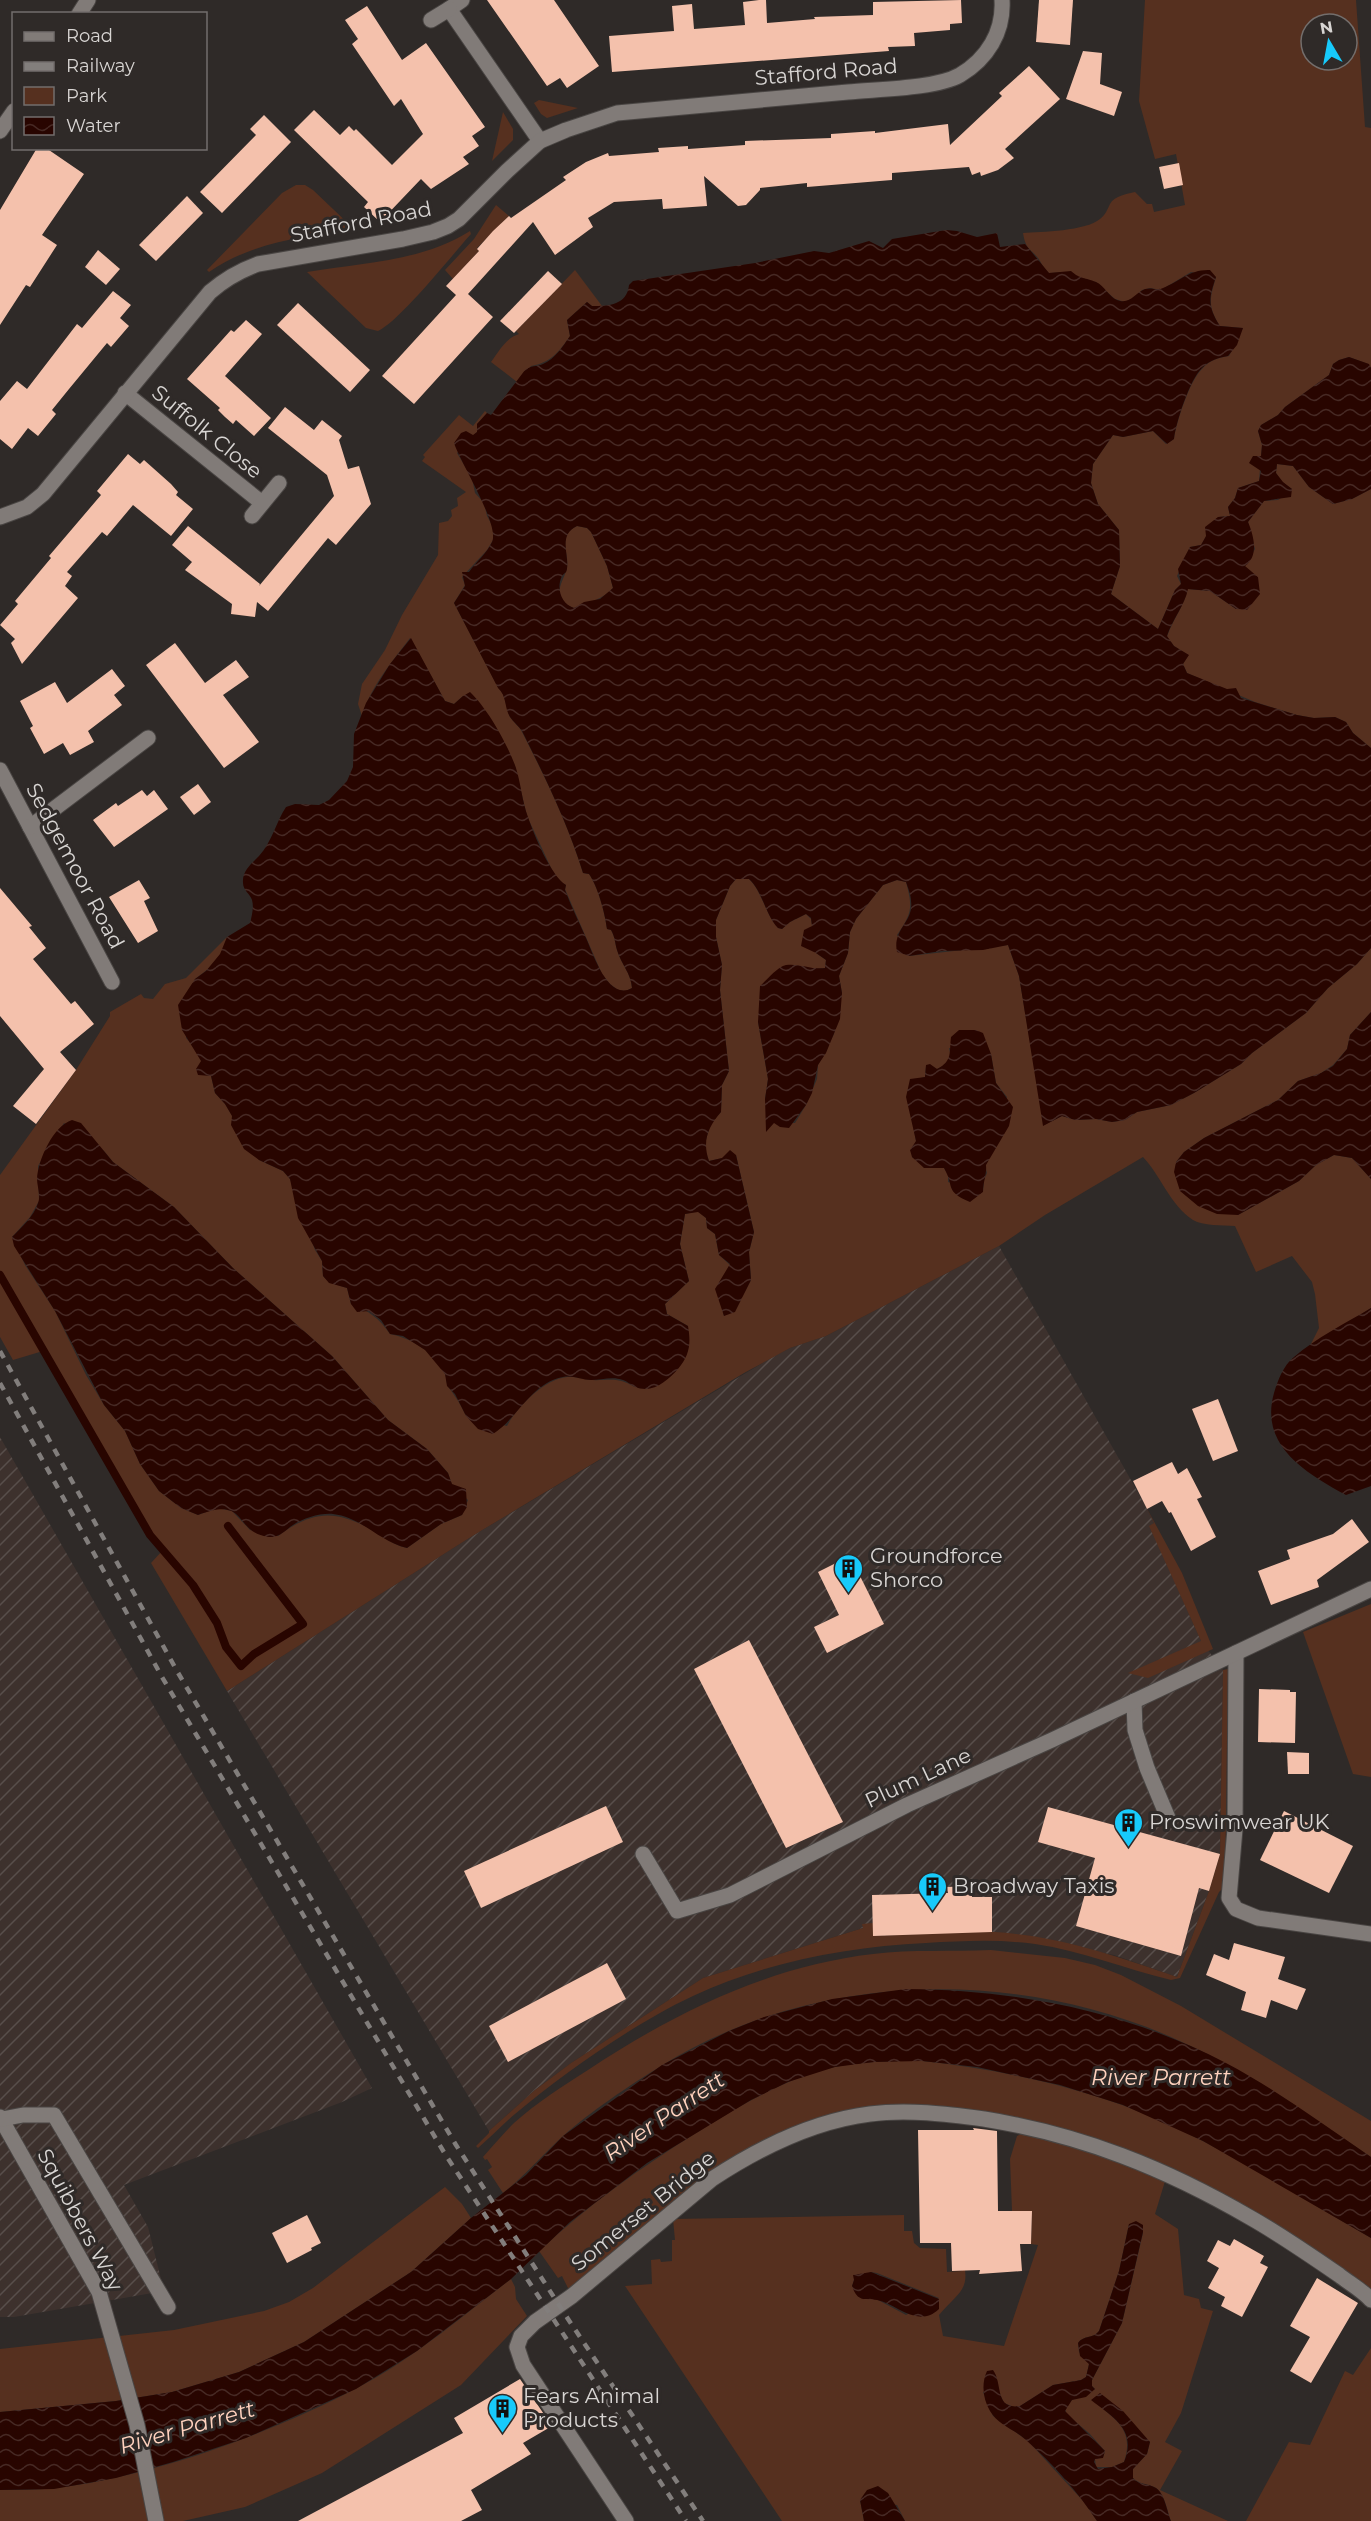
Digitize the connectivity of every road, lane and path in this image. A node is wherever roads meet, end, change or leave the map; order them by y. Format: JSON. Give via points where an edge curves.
{"nodes":[{"id":1,"x":462,"y":0,"type":"edge"},
{"id":2,"x":1002,"y":0,"type":"edge"},
{"id":3,"x":449,"y":9,"type":"junction"},
{"id":4,"x":431,"y":20,"type":"dead end"},
{"id":5,"x":12,"y":114,"type":"edge"},
{"id":6,"x":0,"y":131,"type":"edge"},
{"id":7,"x":540,"y":141,"type":"junction"},
{"id":8,"x":125,"y":393,"type":"junction"},
{"id":9,"x":279,"y":483,"type":"dead end"},
{"id":10,"x":0,"y":517,"type":"edge"},
{"id":11,"x":148,"y":738,"type":"dead end"},
{"id":12,"x":0,"y":770,"type":"edge"},
{"id":13,"x":30,"y":827,"type":"junction"},
{"id":14,"x":112,"y":982,"type":"dead end"},
{"id":15,"x":1371,"y":1589,"type":"edge"},
{"id":16,"x":1236,"y":1653,"type":"junction"},
{"id":17,"x":1134,"y":1701,"type":"junction"},
{"id":18,"x":1168,"y":1818,"type":"dead end"},
{"id":19,"x":643,"y":1854,"type":"dead end"},
{"id":20,"x":1371,"y":1934,"type":"edge"},
{"id":21,"x":1,"y":2118,"type":"edge"},
{"id":22,"x":1371,"y":2300,"type":"edge"},
{"id":23,"x":168,"y":2307,"type":"dead end"},
{"id":24,"x":156,"y":2521,"type":"edge"},
{"id":25,"x":626,"y":2521,"type":"edge"}],
"edges":[{"from":1,"to":3,"type":"street"},
{"from":2,"to":7,"type":"street","name":"Stafford Road","via":[[995,39],[981,58],[950,79],[897,88],[617,113]]},
{"from":3,"to":4,"type":"street"},
{"from":3,"to":7,"type":"street"},
{"from":5,"to":6,"type":"street"},
{"from":7,"to":8,"type":"street","name":"Stafford Road","via":[[448,226],[403,239],[258,264],[224,279]]},
{"from":8,"to":9,"type":"street","name":"Suffolk Close","via":[[257,510]]},
{"from":8,"to":10,"type":"street","name":"Stafford Road","via":[[43,494],[27,507]]},
{"from":11,"to":13,"type":"street"},
{"from":12,"to":13,"type":"street","name":"Sedgemoor Road"},
{"from":13,"to":14,"type":"street","name":"Sedgemoor Road"},
{"from":15,"to":16,"type":"street","name":"Plum Lane"},
{"from":16,"to":17,"type":"street","name":"Plum Lane"},
{"from":16,"to":20,"type":"street","via":[[1235,1829],[1229,1898],[1236,1909],[1258,1918]]},
{"from":17,"to":18,"type":"street","via":[[1135,1730]]},
{"from":17,"to":19,"type":"street","name":"Plum Lane","via":[[907,1804],[730,1894],[677,1911]]},
{"from":21,"to":23,"type":"street","via":[[54,2115]]},
{"from":21,"to":24,"type":"street","name":"Squibbers Way","via":[[99,2292],[137,2425]]},
{"from":22,"to":25,"type":"street","name":"Somerset Bridge","via":[[1321,2262],[1234,2208],[1174,2175],[1113,2150],[1063,2135],[961,2116],[892,2113],[813,2128],[736,2163],[682,2202],[521,2336],[518,2356]]}]}
